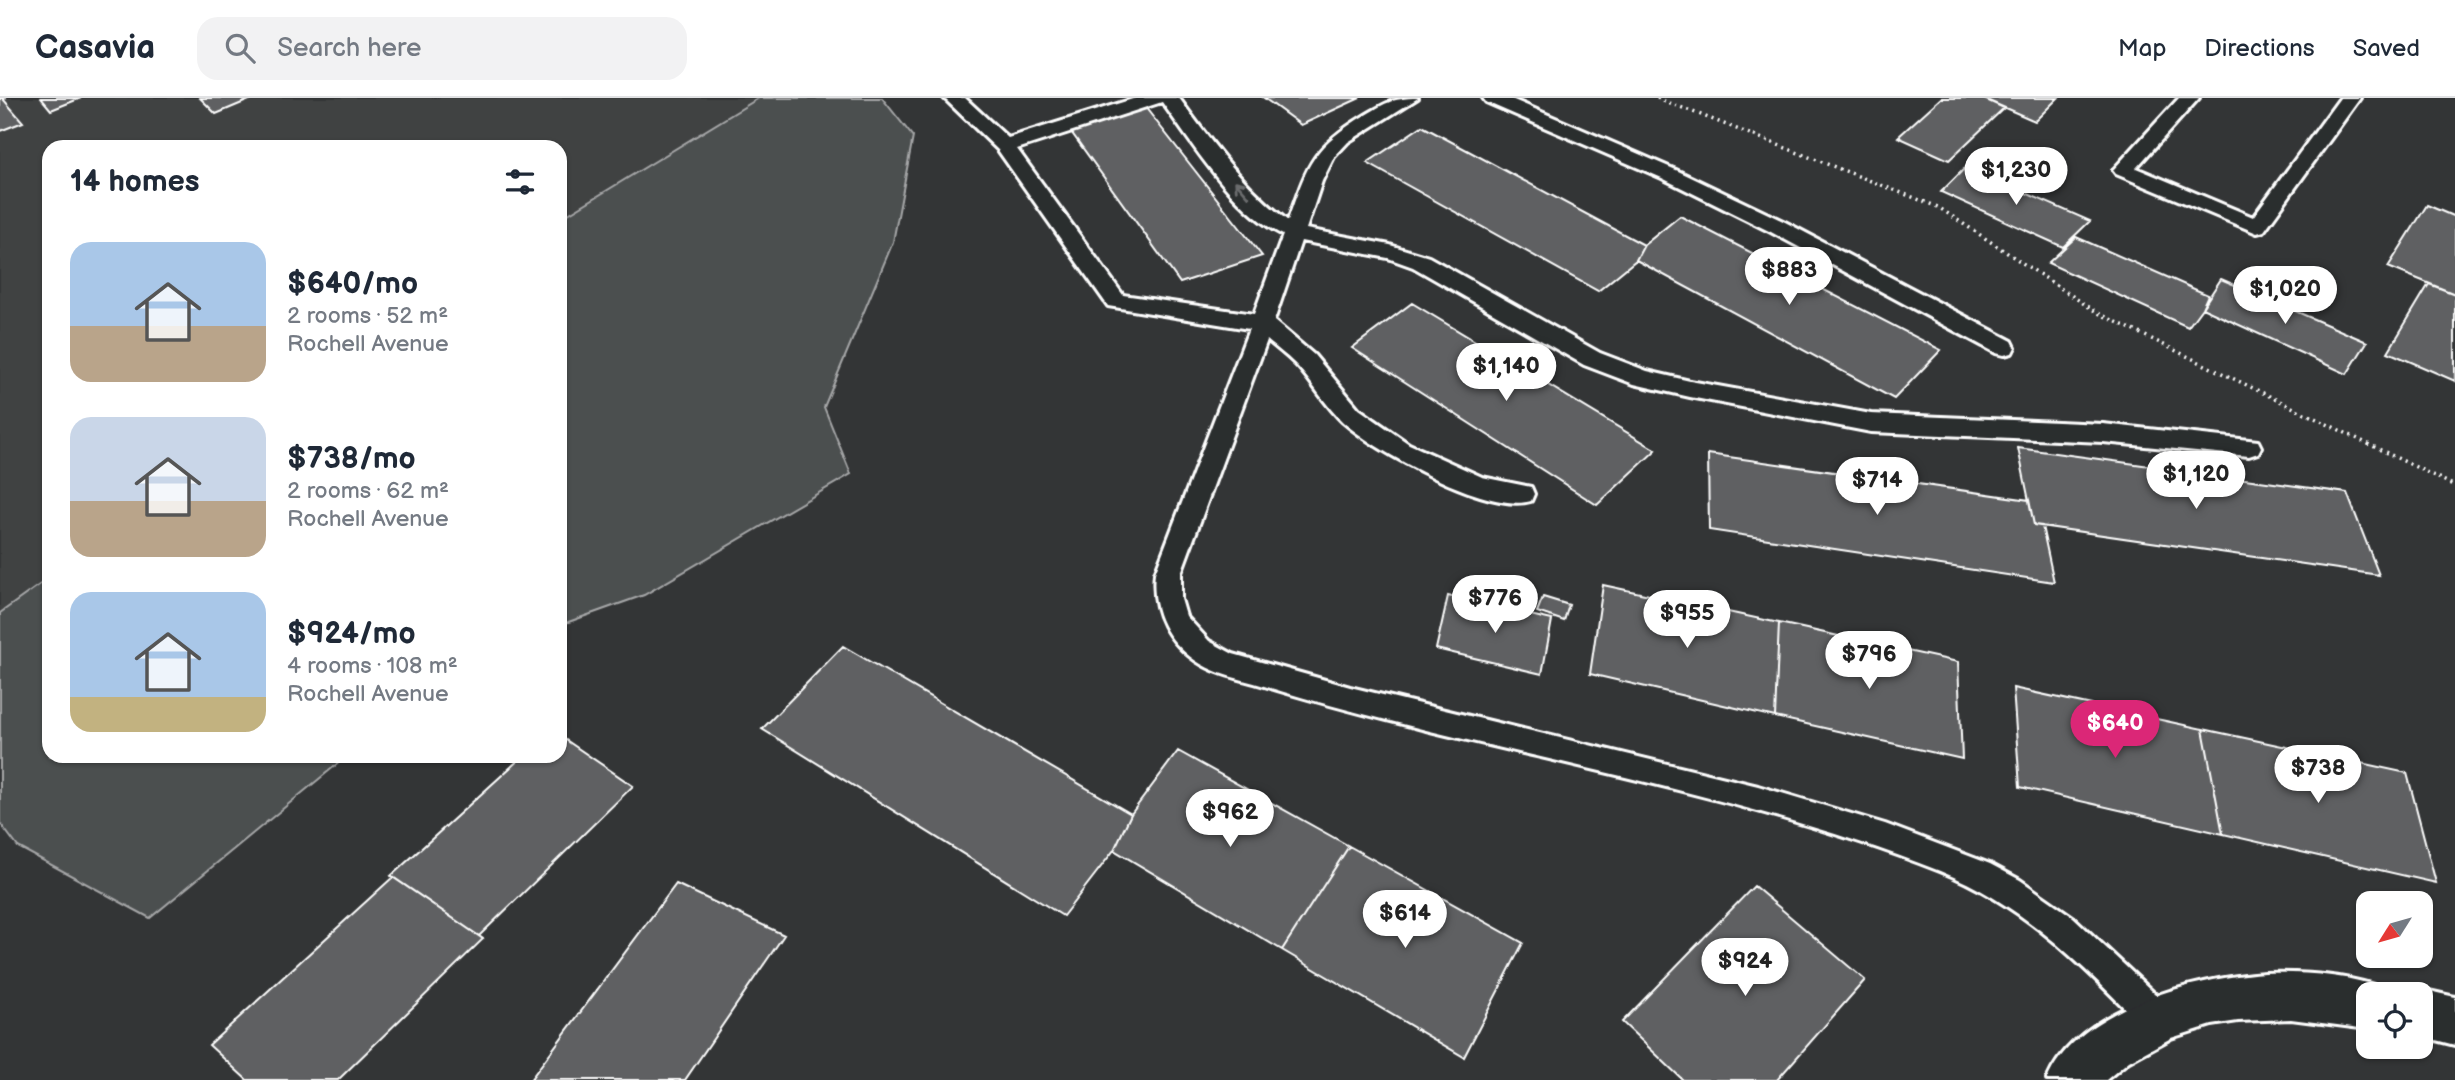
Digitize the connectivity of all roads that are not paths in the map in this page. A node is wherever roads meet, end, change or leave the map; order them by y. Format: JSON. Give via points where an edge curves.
{"nodes":[{"id":1,"x":954,"y":98,"type":"edge"},
{"id":2,"x":1156,"y":98,"type":"edge"},
{"id":3,"x":1168,"y":98,"type":"edge"},
{"id":4,"x":1408,"y":98,"type":"edge"},
{"id":5,"x":1493,"y":98,"type":"edge"},
{"id":6,"x":2189,"y":98,"type":"edge"},
{"id":7,"x":2350,"y":98,"type":"edge"},
{"id":8,"x":1004,"y":146,"type":"junction"},
{"id":9,"x":1293,"y":233,"type":"junction"},
{"id":10,"x":1262,"y":323,"type":"junction"},
{"id":11,"x":2004,"y":347,"type":"dead end"},
{"id":12,"x":2249,"y":447,"type":"dead end"},
{"id":13,"x":1522,"y":494,"type":"dead end"},
{"id":14,"x":2356,"y":1005,"type":"edge"},
{"id":15,"x":2433,"y":1015,"type":"edge"},
{"id":16,"x":2158,"y":1019,"type":"junction"},
{"id":17,"x":2455,"y":1021,"type":"edge"},
{"id":18,"x":2072,"y":1080,"type":"edge"}],
"edges":[{"from":1,"to":8,"type":"lane"},
{"from":2,"to":8,"type":"lane"},
{"from":9,"to":3,"type":"lane","one_way":true,"via":[[1264,214]]},
{"from":4,"to":9,"type":"lane","via":[[1353,130],[1325,155]]},
{"from":5,"to":11,"type":"lane","via":[[1766,221]]},
{"from":6,"to":7,"type":"lane","via":[[2123,170],[2257,226]]},
{"from":8,"to":10,"type":"lane","via":[[1116,301]]},
{"from":9,"to":10,"type":"lane"},
{"from":9,"to":12,"type":"lane","via":[[1398,252],[1592,359],[1642,378],[1690,389],[1871,423],[2103,433]]},
{"from":10,"to":13,"type":"lane","via":[[1306,360],[1351,415],[1400,450],[1477,486]]},
{"from":10,"to":16,"type":"lane","via":[[1168,573],[1165,592],[1175,625],[1188,640],[1214,658],[1318,692],[1708,787],[1949,861],[2032,902],[2082,942]]},
{"from":14,"to":16,"type":"street","via":[[2266,996],[2186,1007]]},
{"from":15,"to":17,"type":"street"},
{"from":16,"to":18,"type":"street","via":[[2133,1030]]}]}
